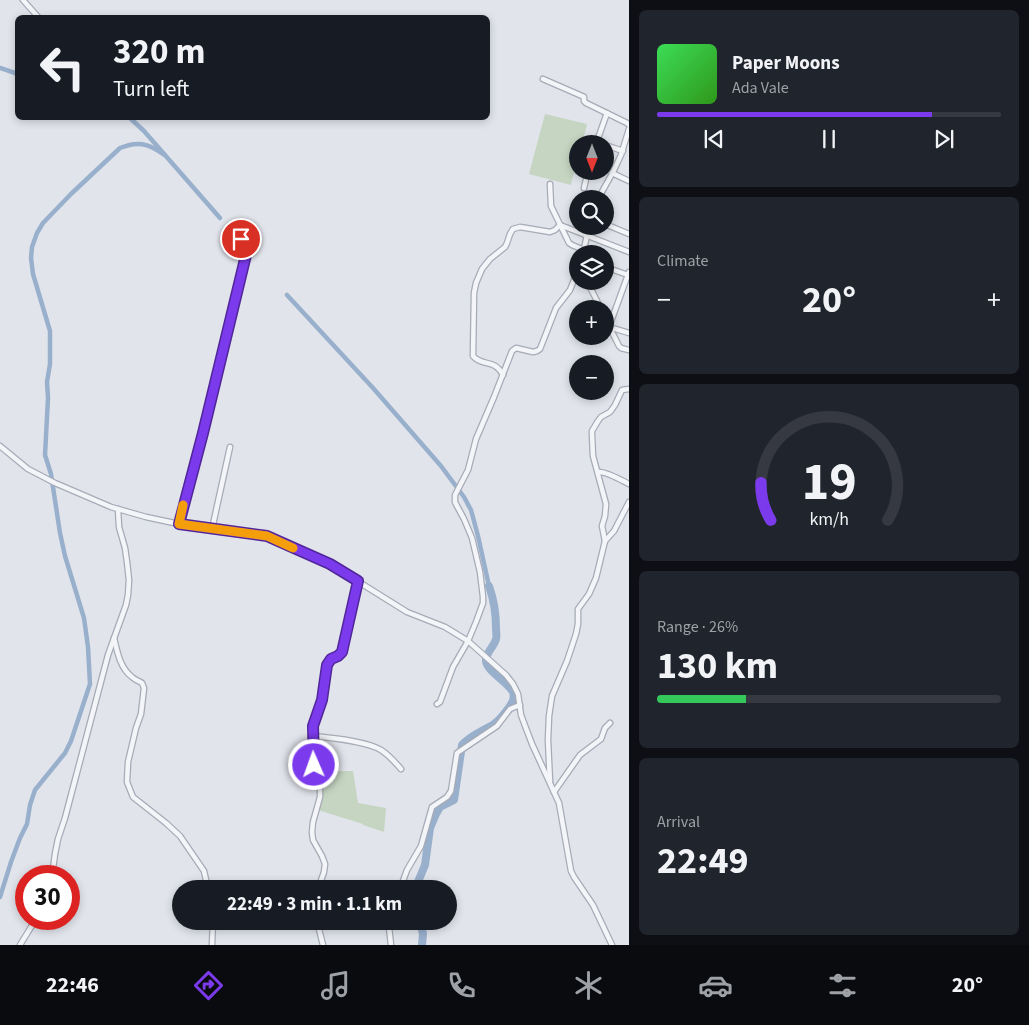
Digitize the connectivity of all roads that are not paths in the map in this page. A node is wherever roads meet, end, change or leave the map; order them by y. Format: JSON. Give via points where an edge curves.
{"nodes":[{"id":1,"x":23,"y":0,"type":"edge"},
{"id":2,"x":37,"y":15,"type":"edge"},
{"id":3,"x":543,"y":79,"type":"dead end"},
{"id":4,"x":607,"y":113,"type":"junction"},
{"id":5,"x":629,"y":125,"type":"edge"},
{"id":6,"x":629,"y":129,"type":"edge"},
{"id":7,"x":599,"y":135,"type":"edge"},
{"id":8,"x":614,"y":148,"type":"edge"},
{"id":9,"x":622,"y":152,"type":"junction"},
{"id":10,"x":629,"y":155,"type":"edge"},
{"id":11,"x":614,"y":169,"type":"edge"},
{"id":12,"x":614,"y":174,"type":"edge"},
{"id":13,"x":586,"y":180,"type":"edge"},
{"id":14,"x":629,"y":181,"type":"edge"},
{"id":15,"x":550,"y":184,"type":"dead end"},
{"id":16,"x":584,"y":188,"type":"dead end"},
{"id":17,"x":560,"y":225,"type":"junction"},
{"id":18,"x":569,"y":228,"type":"edge"},
{"id":19,"x":614,"y":228,"type":"edge"},
{"id":20,"x":629,"y":234,"type":"edge"},
{"id":21,"x":586,"y":235,"type":"joint"},
{"id":22,"x":241,"y":239,"type":"dead end"},
{"id":23,"x":572,"y":245,"type":"edge"},
{"id":24,"x":584,"y":245,"type":"edge"},
{"id":25,"x":629,"y":252,"type":"edge"},
{"id":26,"x":614,"y":270,"type":"edge"},
{"id":27,"x":628,"y":273,"type":"edge"},
{"id":28,"x":570,"y":290,"type":"edge"},
{"id":29,"x":614,"y":315,"type":"edge"},
{"id":30,"x":614,"y":328,"type":"edge"},
{"id":31,"x":629,"y":333,"type":"edge"},
{"id":32,"x":614,"y":335,"type":"edge"},
{"id":33,"x":629,"y":350,"type":"edge"},
{"id":34,"x":503,"y":375,"type":"junction"},
{"id":35,"x":629,"y":389,"type":"edge"},
{"id":36,"x":0,"y":446,"type":"edge"},
{"id":37,"x":230,"y":447,"type":"dead end"},
{"id":38,"x":598,"y":472,"type":"junction"},
{"id":39,"x":629,"y":484,"type":"edge"},
{"id":40,"x":629,"y":502,"type":"edge"},
{"id":41,"x":118,"y":509,"type":"junction"},
{"id":42,"x":179,"y":524,"type":"junction"},
{"id":43,"x":212,"y":529,"type":"junction"},
{"id":44,"x":606,"y":541,"type":"junction"},
{"id":45,"x":358,"y":581,"type":"junction"},
{"id":46,"x":114,"y":638,"type":"junction"},
{"id":47,"x":468,"y":641,"type":"junction"},
{"id":48,"x":438,"y":704,"type":"dead end"},
{"id":49,"x":520,"y":705,"type":"junction"},
{"id":50,"x":610,"y":723,"type":"dead end"},
{"id":51,"x":312,"y":736,"type":"junction"},
{"id":52,"x":401,"y":769,"type":"dead end"},
{"id":53,"x":550,"y":784,"type":"junction"},
{"id":54,"x":554,"y":792,"type":"junction"},
{"id":55,"x":54,"y":865,"type":"edge"},
{"id":56,"x":206,"y":880,"type":"edge"},
{"id":57,"x":321,"y":880,"type":"edge"},
{"id":58,"x":403,"y":880,"type":"edge"},
{"id":59,"x":29,"y":930,"type":"edge"},
{"id":60,"x":212,"y":930,"type":"edge"},
{"id":61,"x":319,"y":930,"type":"edge"},
{"id":62,"x":390,"y":930,"type":"edge"},
{"id":63,"x":20,"y":945,"type":"edge"},
{"id":64,"x":212,"y":945,"type":"edge"},
{"id":65,"x":323,"y":945,"type":"edge"},
{"id":66,"x":392,"y":945,"type":"edge"},
{"id":67,"x":612,"y":945,"type":"edge"}],
"edges":[{"from":1,"to":2,"type":"street"},
{"from":3,"to":4,"type":"street","via":[[584,97],[586,103]]},
{"from":4,"to":5,"type":"street"},
{"from":4,"to":7,"type":"street"},
{"from":6,"to":9,"type":"street"},
{"from":8,"to":9,"type":"street"},
{"from":9,"to":10,"type":"street"},
{"from":9,"to":11,"type":"street"},
{"from":12,"to":14,"type":"street"},
{"from":13,"to":16,"type":"street"},
{"from":15,"to":17,"type":"street","via":[[551,206]]},
{"from":17,"to":18,"type":"street"},
{"from":17,"to":23,"type":"street"},
{"from":17,"to":34,"type":"street","via":[[550,232],[514,228],[505,247],[485,265],[476,283],[474,358],[491,363]]},
{"from":19,"to":20,"type":"street"},
{"from":21,"to":24,"type":"street"},
{"from":21,"to":25,"type":"street"},
{"from":22,"to":42,"type":"street","via":[[246,255]]},
{"from":26,"to":27,"type":"street"},
{"from":27,"to":29,"type":"street"},
{"from":28,"to":34,"type":"street","via":[[557,307],[540,349],[534,352],[514,349]]},
{"from":30,"to":31,"type":"street"},
{"from":32,"to":33,"type":"street","via":[[620,347]]},
{"from":34,"to":47,"type":"street","via":[[455,495],[456,506],[472,538],[483,597]]},
{"from":35,"to":38,"type":"street","via":[[622,390],[616,406],[601,417],[592,431],[593,456]]},
{"from":36,"to":41,"type":"street","via":[[28,469],[52,482]]},
{"from":37,"to":43,"type":"street"},
{"from":38,"to":39,"type":"street"},
{"from":38,"to":44,"type":"street","via":[[606,504],[602,526]]},
{"from":40,"to":44,"type":"street"},
{"from":41,"to":42,"type":"street"},
{"from":41,"to":46,"type":"street","via":[[129,587]]},
{"from":42,"to":43,"type":"street"},
{"from":43,"to":45,"type":"street","via":[[274,538]]},
{"from":44,"to":53,"type":"street","via":[[594,583],[578,609],[576,634],[552,696],[548,734]]},
{"from":45,"to":47,"type":"street","via":[[407,612],[445,627]]},
{"from":45,"to":51,"type":"street","via":[[342,652],[327,665]]},
{"from":46,"to":55,"type":"street","via":[[59,834]]},
{"from":46,"to":56,"type":"street","via":[[126,672],[144,688],[141,714],[128,762],[128,782],[133,797],[180,836],[204,871]]},
{"from":47,"to":48,"type":"street"},
{"from":47,"to":49,"type":"street","via":[[506,675],[518,694]]},
{"from":49,"to":53,"type":"street","via":[[526,730]]},
{"from":49,"to":58,"type":"street","via":[[510,709],[497,726],[457,753],[451,791],[432,807],[421,846]]},
{"from":50,"to":54,"type":"street","via":[[601,739],[580,755]]},
{"from":51,"to":52,"type":"street","via":[[339,738],[377,748],[389,755]]},
{"from":51,"to":57,"type":"street","via":[[320,797],[312,832],[325,864]]},
{"from":53,"to":54,"type":"street"},
{"from":54,"to":67,"type":"street","via":[[561,811],[571,871],[593,905]]},
{"from":59,"to":63,"type":"street"},
{"from":60,"to":64,"type":"street"},
{"from":61,"to":65,"type":"street"},
{"from":62,"to":66,"type":"street"}]}
